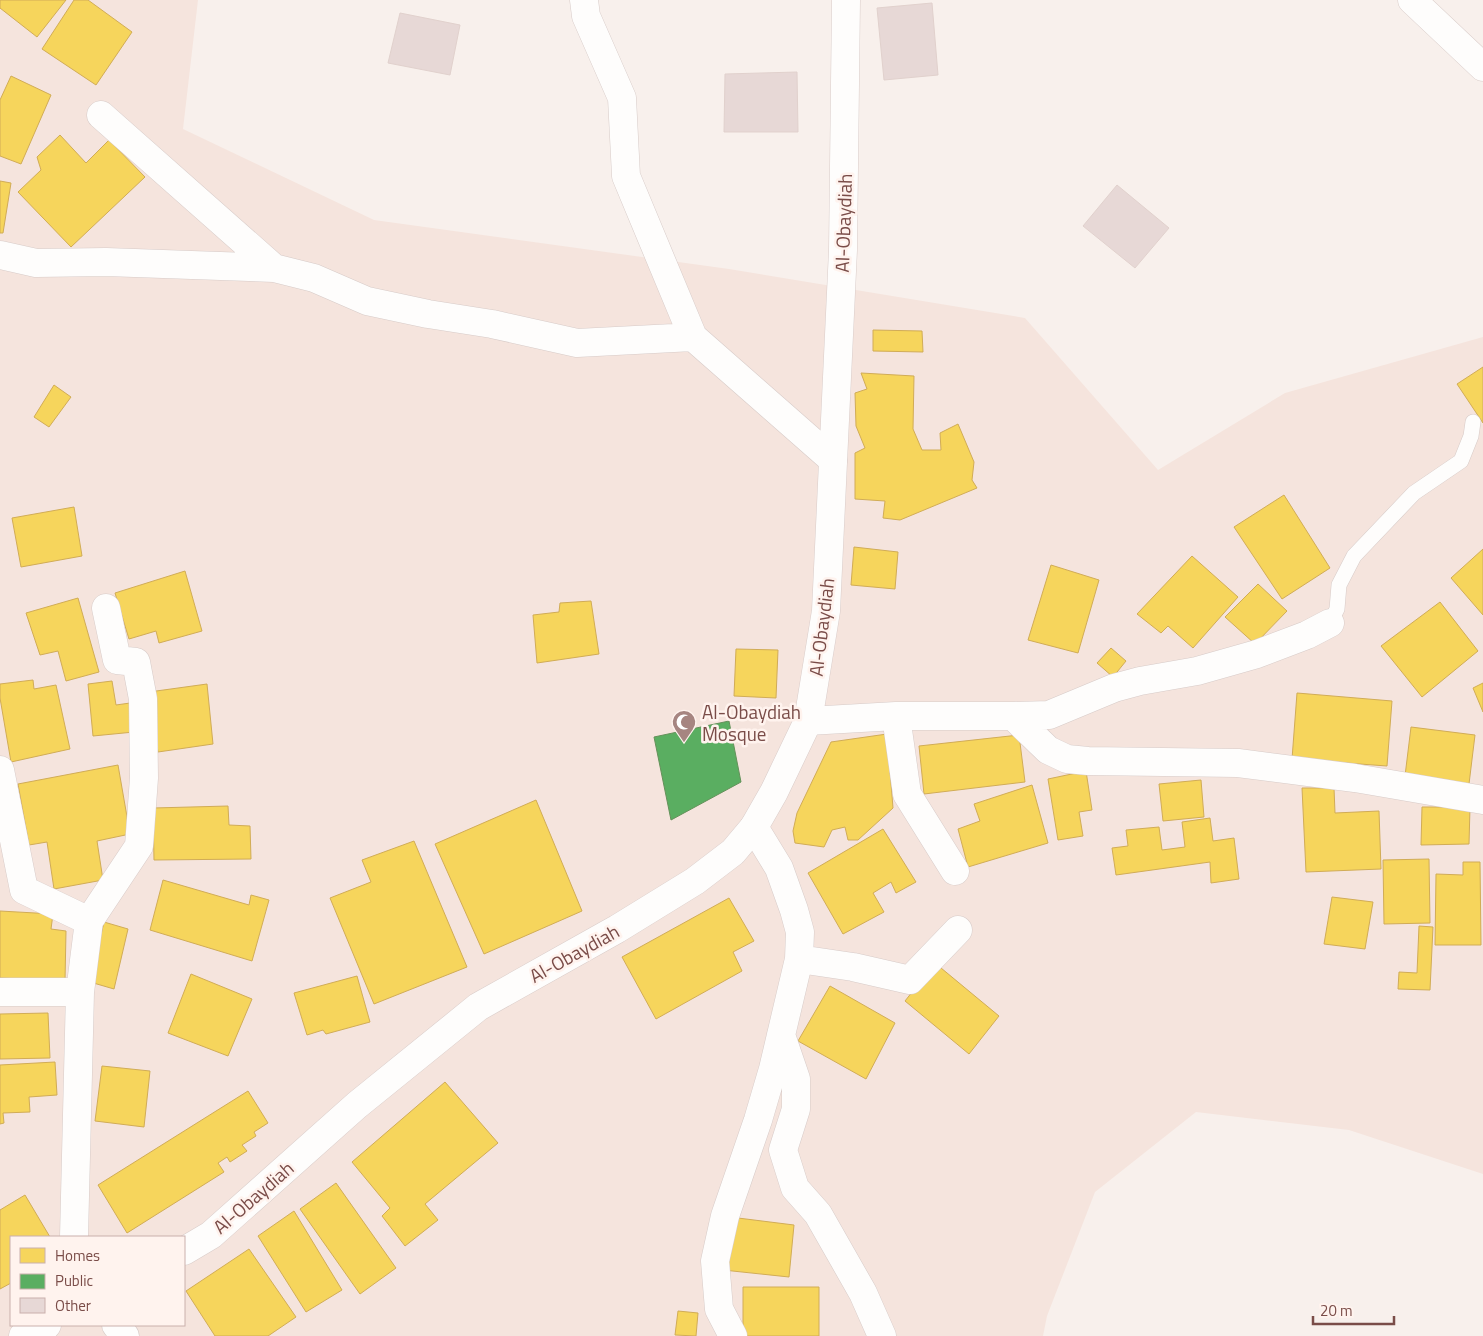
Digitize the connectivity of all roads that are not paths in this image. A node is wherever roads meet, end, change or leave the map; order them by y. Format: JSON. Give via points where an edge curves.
{"nodes":[{"id":1,"x":584,"y":0,"type":"edge"},
{"id":2,"x":846,"y":0,"type":"edge"},
{"id":3,"x":1412,"y":0,"type":"edge"},
{"id":4,"x":1483,"y":67,"type":"edge"},
{"id":5,"x":101,"y":115,"type":"dead end"},
{"id":6,"x":0,"y":255,"type":"edge"},
{"id":7,"x":274,"y":268,"type":"junction"},
{"id":8,"x":693,"y":337,"type":"junction"},
{"id":9,"x":1473,"y":422,"type":"dead end"},
{"id":10,"x":833,"y":460,"type":"junction"},
{"id":11,"x":106,"y":608,"type":"dead end"},
{"id":12,"x":1330,"y":623,"type":"joint"},
{"id":13,"x":896,"y":716,"type":"junction"},
{"id":14,"x":1013,"y":716,"type":"junction"},
{"id":15,"x":808,"y":721,"type":"junction"},
{"id":16,"x":0,"y":770,"type":"edge"},
{"id":17,"x":1483,"y":800,"type":"edge"},
{"id":18,"x":754,"y":827,"type":"junction"},
{"id":19,"x":955,"y":871,"type":"dead end"},
{"id":20,"x":89,"y":921,"type":"junction"},
{"id":21,"x":958,"y":930,"type":"dead end"},
{"id":22,"x":800,"y":959,"type":"junction"},
{"id":23,"x":0,"y":992,"type":"edge"},
{"id":24,"x":80,"y":992,"type":"junction"},
{"id":25,"x":781,"y":1035,"type":"junction"},
{"id":26,"x":74,"y":1236,"type":"edge"},
{"id":27,"x":185,"y":1250,"type":"edge"},
{"id":28,"x":45,"y":1326,"type":"edge"},
{"id":29,"x":117,"y":1326,"type":"edge"},
{"id":30,"x":23,"y":1336,"type":"edge"},
{"id":31,"x":125,"y":1336,"type":"edge"},
{"id":32,"x":734,"y":1336,"type":"edge"},
{"id":33,"x":882,"y":1336,"type":"edge"}],
"edges":[{"from":1,"to":8,"type":"street","via":[[586,16],[622,98],[626,176]]},
{"from":2,"to":10,"type":"street","name":"Al-Obaydiah","via":[[843,250]]},
{"from":3,"to":4,"type":"street"},
{"from":5,"to":7,"type":"street"},
{"from":6,"to":7,"type":"street","via":[[36,263]]},
{"from":7,"to":8,"type":"street","via":[[314,278],[367,301],[577,343]]},
{"from":8,"to":10,"type":"street"},
{"from":9,"to":12,"type":"lane","via":[[1461,461],[1414,493],[1354,556],[1339,586],[1337,609]]},
{"from":10,"to":15,"type":"street","name":"Al-Obaydiah","via":[[826,611]]},
{"from":11,"to":20,"type":"street","via":[[117,660],[136,662],[143,699],[144,778],[139,846]]},
{"from":12,"to":14,"type":"street","via":[[1308,635],[1248,657],[1114,688],[1049,715]]},
{"from":13,"to":14,"type":"street"},
{"from":13,"to":15,"type":"street"},
{"from":13,"to":19,"type":"street","via":[[907,794]]},
{"from":14,"to":17,"type":"street","via":[[1048,750],[1067,759],[1088,762],[1238,763],[1355,778]]},
{"from":15,"to":18,"type":"street","name":"Al-Obaydiah"},
{"from":16,"to":20,"type":"street","via":[[24,890]]},
{"from":18,"to":22,"type":"street","via":[[778,868],[794,910],[800,932]]},
{"from":18,"to":27,"type":"street","name":"Al-Obaydiah","via":[[733,852],[695,882],[478,1008],[357,1105],[211,1236]]},
{"from":20,"to":24,"type":"street"},
{"from":21,"to":22,"type":"street","via":[[910,980]]},
{"from":22,"to":25,"type":"street"},
{"from":23,"to":24,"type":"street"},
{"from":24,"to":26,"type":"street"},
{"from":25,"to":32,"type":"street","via":[[758,1120],[725,1216],[716,1261],[719,1309]]},
{"from":25,"to":33,"type":"street","via":[[796,1079],[796,1109],[783,1150],[794,1188],[818,1214],[863,1293]]},
{"from":28,"to":30,"type":"street"},
{"from":29,"to":31,"type":"street"}]}
